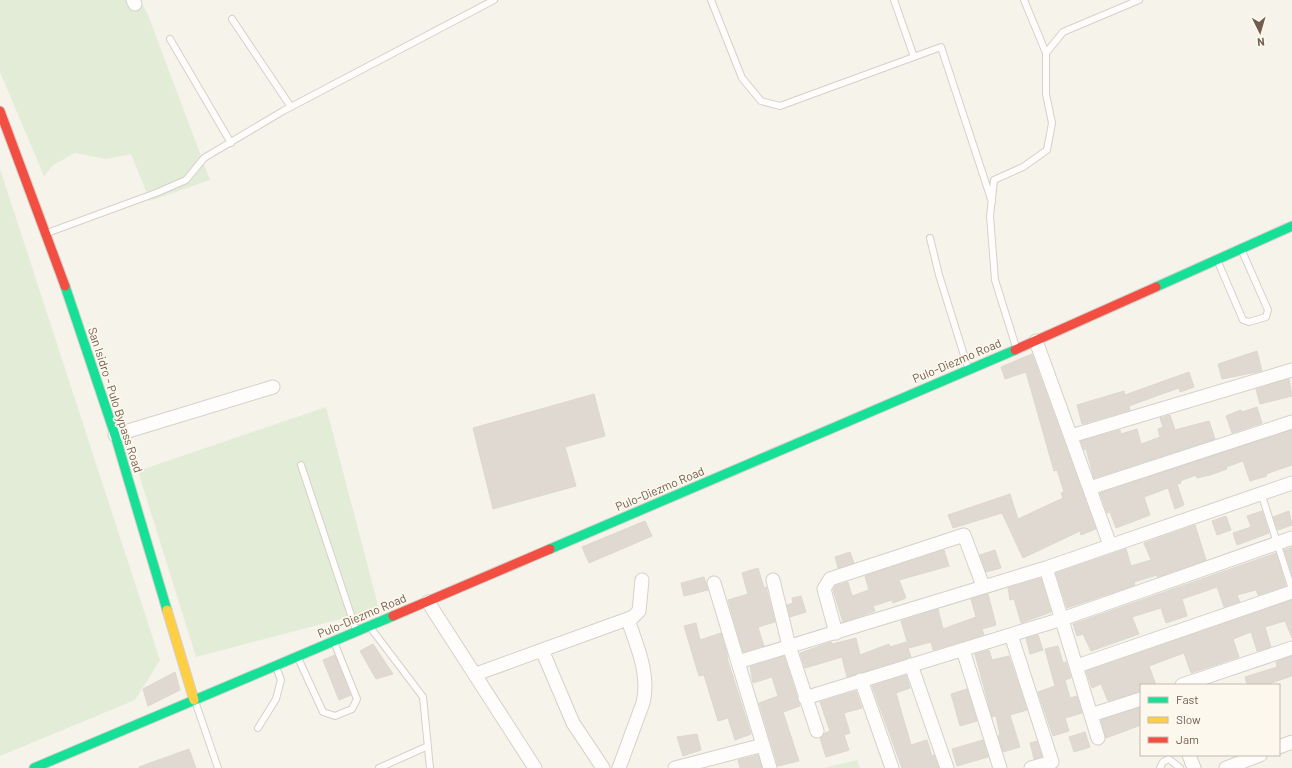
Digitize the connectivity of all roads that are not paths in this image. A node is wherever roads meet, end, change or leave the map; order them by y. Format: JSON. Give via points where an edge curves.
{"nodes":[{"id":1,"x":494,"y":0,"type":"edge"},
{"id":2,"x":710,"y":0,"type":"edge"},
{"id":3,"x":894,"y":0,"type":"edge"},
{"id":4,"x":1024,"y":0,"type":"edge"},
{"id":5,"x":1139,"y":0,"type":"edge"},
{"id":6,"x":232,"y":19,"type":"dead end"},
{"id":7,"x":170,"y":39,"type":"dead end"},
{"id":8,"x":1046,"y":53,"type":"junction"},
{"id":9,"x":914,"y":57,"type":"junction"},
{"id":10,"x":291,"y":107,"type":"junction"},
{"id":11,"x":0,"y":111,"type":"edge"},
{"id":12,"x":231,"y":142,"type":"junction"},
{"id":13,"x":992,"y":202,"type":"junction"},
{"id":14,"x":1292,"y":226,"type":"edge"},
{"id":15,"x":45,"y":234,"type":"junction"},
{"id":16,"x":930,"y":238,"type":"dead end"},
{"id":17,"x":1241,"y":250,"type":"junction"},
{"id":18,"x":1217,"y":261,"type":"junction"},
{"id":19,"x":1036,"y":340,"type":"junction"},
{"id":20,"x":1016,"y":349,"type":"junction"},
{"id":21,"x":969,"y":370,"type":"junction"},
{"id":22,"x":1292,"y":370,"type":"edge"},
{"id":23,"x":274,"y":387,"type":"dead end"},
{"id":24,"x":1292,"y":422,"type":"edge"},
{"id":25,"x":115,"y":435,"type":"junction"},
{"id":26,"x":1071,"y":436,"type":"junction"},
{"id":27,"x":301,"y":466,"type":"dead end"},
{"id":28,"x":1292,"y":483,"type":"edge"},
{"id":29,"x":1090,"y":488,"type":"junction"},
{"id":30,"x":1261,"y":493,"type":"junction"},
{"id":31,"x":1292,"y":538,"type":"edge"},
{"id":32,"x":1277,"y":544,"type":"junction"},
{"id":33,"x":1110,"y":545,"type":"junction"},
{"id":34,"x":1046,"y":568,"type":"junction"},
{"id":35,"x":642,"y":580,"type":"dead end"},
{"id":36,"x":773,"y":580,"type":"dead end"},
{"id":37,"x":714,"y":583,"type":"dead end"},
{"id":38,"x":983,"y":586,"type":"junction"},
{"id":39,"x":1292,"y":589,"type":"edge"},
{"id":40,"x":1292,"y":592,"type":"edge"},
{"id":41,"x":428,"y":602,"type":"junction"},
{"id":42,"x":1062,"y":619,"type":"junction"},
{"id":43,"x":628,"y":620,"type":"junction"},
{"id":44,"x":369,"y":626,"type":"junction"},
{"id":45,"x":357,"y":631,"type":"junction"},
{"id":46,"x":836,"y":633,"type":"junction"},
{"id":47,"x":1011,"y":635,"type":"junction"},
{"id":48,"x":334,"y":641,"type":"junction"},
{"id":49,"x":789,"y":646,"type":"junction"},
{"id":50,"x":1292,"y":648,"type":"edge"},
{"id":51,"x":542,"y":650,"type":"junction"},
{"id":52,"x":963,"y":650,"type":"junction"},
{"id":53,"x":297,"y":656,"type":"junction"},
{"id":54,"x":738,"y":662,"type":"junction"},
{"id":55,"x":276,"y":665,"type":"junction"},
{"id":56,"x":911,"y":665,"type":"junction"},
{"id":57,"x":1077,"y":666,"type":"junction"},
{"id":58,"x":476,"y":674,"type":"junction"},
{"id":59,"x":861,"y":680,"type":"junction"},
{"id":60,"x":1185,"y":684,"type":"edge"},
{"id":61,"x":805,"y":698,"type":"junction"},
{"id":62,"x":1140,"y":699,"type":"edge"},
{"id":63,"x":194,"y":700,"type":"junction"},
{"id":64,"x":1091,"y":715,"type":"junction"},
{"id":65,"x":258,"y":728,"type":"dead end"},
{"id":66,"x":817,"y":731,"type":"dead end"},
{"id":67,"x":1098,"y":738,"type":"dead end"},
{"id":68,"x":1292,"y":742,"type":"edge"},
{"id":69,"x":763,"y":745,"type":"junction"},
{"id":70,"x":428,"y":746,"type":"junction"},
{"id":71,"x":1280,"y":747,"type":"edge"},
{"id":72,"x":1189,"y":756,"type":"edge"},
{"id":73,"x":1257,"y":756,"type":"edge"},
{"id":74,"x":34,"y":768,"type":"edge"},
{"id":75,"x":218,"y":768,"type":"edge"},
{"id":76,"x":379,"y":768,"type":"edge"},
{"id":77,"x":430,"y":768,"type":"edge"},
{"id":78,"x":535,"y":768,"type":"edge"},
{"id":79,"x":603,"y":768,"type":"edge"},
{"id":80,"x":619,"y":768,"type":"edge"},
{"id":81,"x":675,"y":768,"type":"edge"},
{"id":82,"x":770,"y":768,"type":"edge"},
{"id":83,"x":892,"y":768,"type":"edge"},
{"id":84,"x":947,"y":768,"type":"edge"},
{"id":85,"x":1000,"y":768,"type":"edge"},
{"id":86,"x":1031,"y":768,"type":"edge"},
{"id":87,"x":1160,"y":768,"type":"edge"},
{"id":88,"x":1180,"y":768,"type":"edge"},
{"id":89,"x":1194,"y":768,"type":"edge"},
{"id":90,"x":1226,"y":768,"type":"edge"}],
"edges":[{"from":1,"to":10,"type":"lane"},
{"from":2,"to":9,"type":"lane","via":[[742,78],[761,101],[780,106]]},
{"from":3,"to":9,"type":"lane"},
{"from":4,"to":8,"type":"lane"},
{"from":5,"to":8,"type":"lane","via":[[1063,32]]},
{"from":6,"to":10,"type":"lane"},
{"from":7,"to":12,"type":"lane"},
{"from":8,"to":13,"type":"lane","via":[[1046,94],[1052,123],[1048,150],[1023,167],[994,180]]},
{"from":9,"to":13,"type":"lane","via":[[941,47]]},
{"from":10,"to":12,"type":"lane"},
{"from":11,"to":15,"type":"main road","name":"San Isidro - Pulo Bypass Road"},
{"from":12,"to":15,"type":"lane","via":[[204,158],[186,180]]},
{"from":13,"to":20,"type":"lane","via":[[990,216],[995,280]]},
{"from":14,"to":17,"type":"main road","name":"Pulo-Diezmo Road"},
{"from":15,"to":25,"type":"main road","name":"San Isidro - Pulo Bypass Road","via":[[73,308]]},
{"from":16,"to":21,"type":"lane"},
{"from":17,"to":18,"type":"main road","name":"Pulo-Diezmo Road"},
{"from":17,"to":18,"type":"lane","via":[[1268,310],[1266,317],[1249,322],[1243,320]]},
{"from":18,"to":19,"type":"main road","name":"Pulo-Diezmo Road"},
{"from":19,"to":20,"type":"main road","name":"Pulo-Diezmo Road"},
{"from":19,"to":26,"type":"street"},
{"from":20,"to":21,"type":"main road","name":"Pulo-Diezmo Road"},
{"from":21,"to":41,"type":"main road","name":"Pulo-Diezmo Road"},
{"from":22,"to":26,"type":"street"},
{"from":23,"to":25,"type":"street"},
{"from":24,"to":29,"type":"street"},
{"from":25,"to":63,"type":"main road","name":"San Isidro - Pulo Bypass Road"},
{"from":26,"to":29,"type":"street"},
{"from":27,"to":45,"type":"lane"},
{"from":28,"to":30,"type":"street"},
{"from":29,"to":33,"type":"street"},
{"from":30,"to":32,"type":"lane"},
{"from":30,"to":33,"type":"street"},
{"from":31,"to":32,"type":"street"},
{"from":32,"to":39,"type":"lane"},
{"from":32,"to":42,"type":"street"},
{"from":33,"to":34,"type":"street"},
{"from":34,"to":38,"type":"street"},
{"from":34,"to":42,"type":"street"},
{"from":35,"to":43,"type":"street","via":[[639,611]]},
{"from":36,"to":49,"type":"street"},
{"from":37,"to":54,"type":"street"},
{"from":38,"to":46,"type":"street"},
{"from":38,"to":46,"type":"street","via":[[964,535],[830,579],[824,589]]},
{"from":40,"to":57,"type":"street"},
{"from":41,"to":44,"type":"main road","name":"Pulo-Diezmo Road"},
{"from":41,"to":58,"type":"street"},
{"from":42,"to":47,"type":"street"},
{"from":42,"to":57,"type":"street"},
{"from":43,"to":51,"type":"street"},
{"from":43,"to":80,"type":"street","via":[[644,670],[645,691]]},
{"from":44,"to":45,"type":"main road","name":"Pulo-Diezmo Road"},
{"from":44,"to":70,"type":"lane","via":[[423,697]]},
{"from":45,"to":48,"type":"main road","name":"Pulo-Diezmo Road"},
{"from":46,"to":49,"type":"street"},
{"from":47,"to":52,"type":"street"},
{"from":47,"to":86,"type":"street","via":[[1052,762]]},
{"from":48,"to":53,"type":"main road","name":"Pulo-Diezmo Road"},
{"from":48,"to":53,"type":"lane","via":[[357,699],[352,709],[335,716],[323,712]]},
{"from":49,"to":54,"type":"street"},
{"from":49,"to":61,"type":"street"},
{"from":50,"to":60,"type":"street"},
{"from":51,"to":58,"type":"street"},
{"from":51,"to":79,"type":"street","via":[[573,723]]},
{"from":52,"to":56,"type":"street"},
{"from":52,"to":85,"type":"street"},
{"from":53,"to":55,"type":"main road","name":"Pulo-Diezmo Road"},
{"from":54,"to":69,"type":"street"},
{"from":55,"to":63,"type":"main road","name":"Pulo-Diezmo Road"},
{"from":55,"to":65,"type":"lane","via":[[281,680],[276,699]]},
{"from":56,"to":59,"type":"street"},
{"from":56,"to":84,"type":"street"},
{"from":57,"to":64,"type":"street"},
{"from":58,"to":78,"type":"street"},
{"from":59,"to":61,"type":"street"},
{"from":59,"to":83,"type":"street"},
{"from":61,"to":66,"type":"street"},
{"from":62,"to":64,"type":"street"},
{"from":63,"to":74,"type":"main road","name":"Pulo-Diezmo Road"},
{"from":63,"to":75,"type":"lane"},
{"from":64,"to":67,"type":"street"},
{"from":68,"to":71,"type":"street"},
{"from":69,"to":81,"type":"street"},
{"from":69,"to":82,"type":"street"},
{"from":70,"to":76,"type":"lane"},
{"from":70,"to":77,"type":"lane"},
{"from":72,"to":89,"type":"street"},
{"from":73,"to":90,"type":"street"},
{"from":87,"to":88,"type":"lane","via":[[1163,762],[1170,759]]}]}
